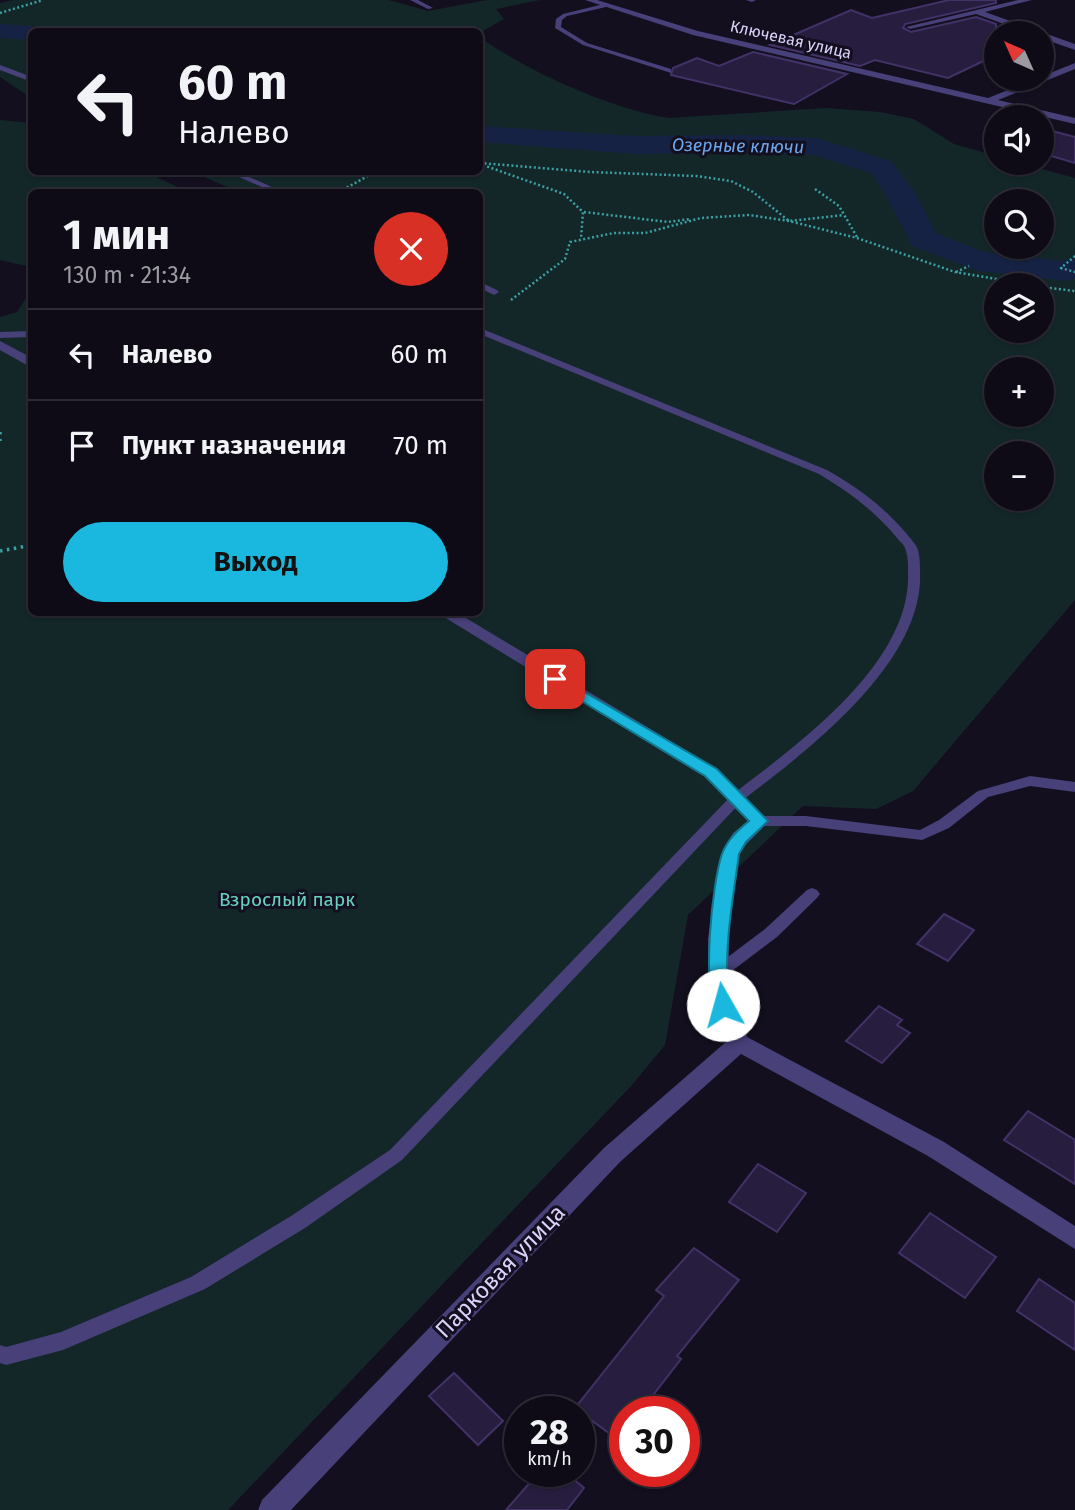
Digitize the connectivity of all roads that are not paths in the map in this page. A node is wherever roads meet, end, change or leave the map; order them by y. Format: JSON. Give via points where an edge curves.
{"nodes":[{"id":1,"x":413,"y":0,"type":"edge"},
{"id":2,"x":589,"y":0,"type":"edge"},
{"id":3,"x":1028,"y":0,"type":"edge"},
{"id":4,"x":604,"y":6,"type":"junction"},
{"id":5,"x":430,"y":8,"type":"dead end"},
{"id":6,"x":976,"y":12,"type":"junction"},
{"id":7,"x":1002,"y":21,"type":"edge"},
{"id":8,"x":910,"y":27,"type":"dead end"},
{"id":9,"x":1054,"y":39,"type":"edge"},
{"id":10,"x":1075,"y":47,"type":"edge"},
{"id":11,"x":1075,"y":66,"type":"edge"},
{"id":12,"x":0,"y":67,"type":"edge"},
{"id":13,"x":668,"y":71,"type":"dead end"},
{"id":14,"x":28,"y":78,"type":"edge"},
{"id":15,"x":989,"y":101,"type":"junction"},
{"id":16,"x":1002,"y":105,"type":"edge"},
{"id":17,"x":1054,"y":118,"type":"edge"},
{"id":18,"x":1075,"y":121,"type":"edge"},
{"id":19,"x":239,"y":175,"type":"edge"},
{"id":20,"x":272,"y":189,"type":"edge"},
{"id":21,"x":483,"y":286,"type":"edge"},
{"id":22,"x":494,"y":292,"type":"dead end"},
{"id":23,"x":483,"y":332,"type":"edge"},
{"id":24,"x":28,"y":334,"type":"edge"},
{"id":25,"x":0,"y":335,"type":"edge"},
{"id":26,"x":0,"y":345,"type":"edge"},
{"id":27,"x":28,"y":362,"type":"edge"},
{"id":28,"x":451,"y":616,"type":"edge"},
{"id":29,"x":1075,"y":787,"type":"edge"},
{"id":30,"x":738,"y":797,"type":"junction"},
{"id":31,"x":759,"y":821,"type":"junction"},
{"id":32,"x":812,"y":894,"type":"dead end"},
{"id":33,"x":718,"y":973,"type":"junction"},
{"id":34,"x":739,"y":1043,"type":"junction"},
{"id":35,"x":1075,"y":1239,"type":"edge"},
{"id":36,"x":0,"y":1354,"type":"edge"},
{"id":37,"x":272,"y":1510,"type":"edge"}],
"edges":[{"from":1,"to":5,"type":"lane"},
{"from":2,"to":4,"type":"street","name":"Ключевая улица"},
{"from":3,"to":6,"type":"street"},
{"from":4,"to":13,"type":"lane","via":[[565,15],[558,28],[586,44]]},
{"from":4,"to":15,"type":"street","name":"Ключевая улица","via":[[696,33]]},
{"from":6,"to":7,"type":"street"},
{"from":6,"to":8,"type":"street"},
{"from":9,"to":10,"type":"street"},
{"from":11,"to":15,"type":"street"},
{"from":12,"to":14,"type":"lane"},
{"from":15,"to":16,"type":"street","name":"Ключевая улица"},
{"from":17,"to":18,"type":"street","name":"Ключевая улица"},
{"from":19,"to":20,"type":"lane"},
{"from":21,"to":22,"type":"lane"},
{"from":23,"to":30,"type":"lane","via":[[823,472],[874,506],[913,550],[916,588],[886,658],[848,702]]},
{"from":24,"to":25,"type":"lane"},
{"from":26,"to":27,"type":"street"},
{"from":28,"to":30,"type":"street","via":[[711,773]]},
{"from":29,"to":31,"type":"lane","via":[[1030,781],[1007,786],[983,794],[922,835],[806,821]]},
{"from":30,"to":31,"type":"street"},
{"from":30,"to":36,"type":"lane","via":[[396,1155],[198,1283],[63,1342]]},
{"from":31,"to":33,"type":"street","via":[[730,854]]},
{"from":32,"to":33,"type":"lane"},
{"from":33,"to":34,"type":"street","via":[[723,1005]]},
{"from":34,"to":35,"type":"street","via":[[936,1149]]},
{"from":34,"to":37,"type":"street","name":"Парковая улица","via":[[612,1155]]}]}
